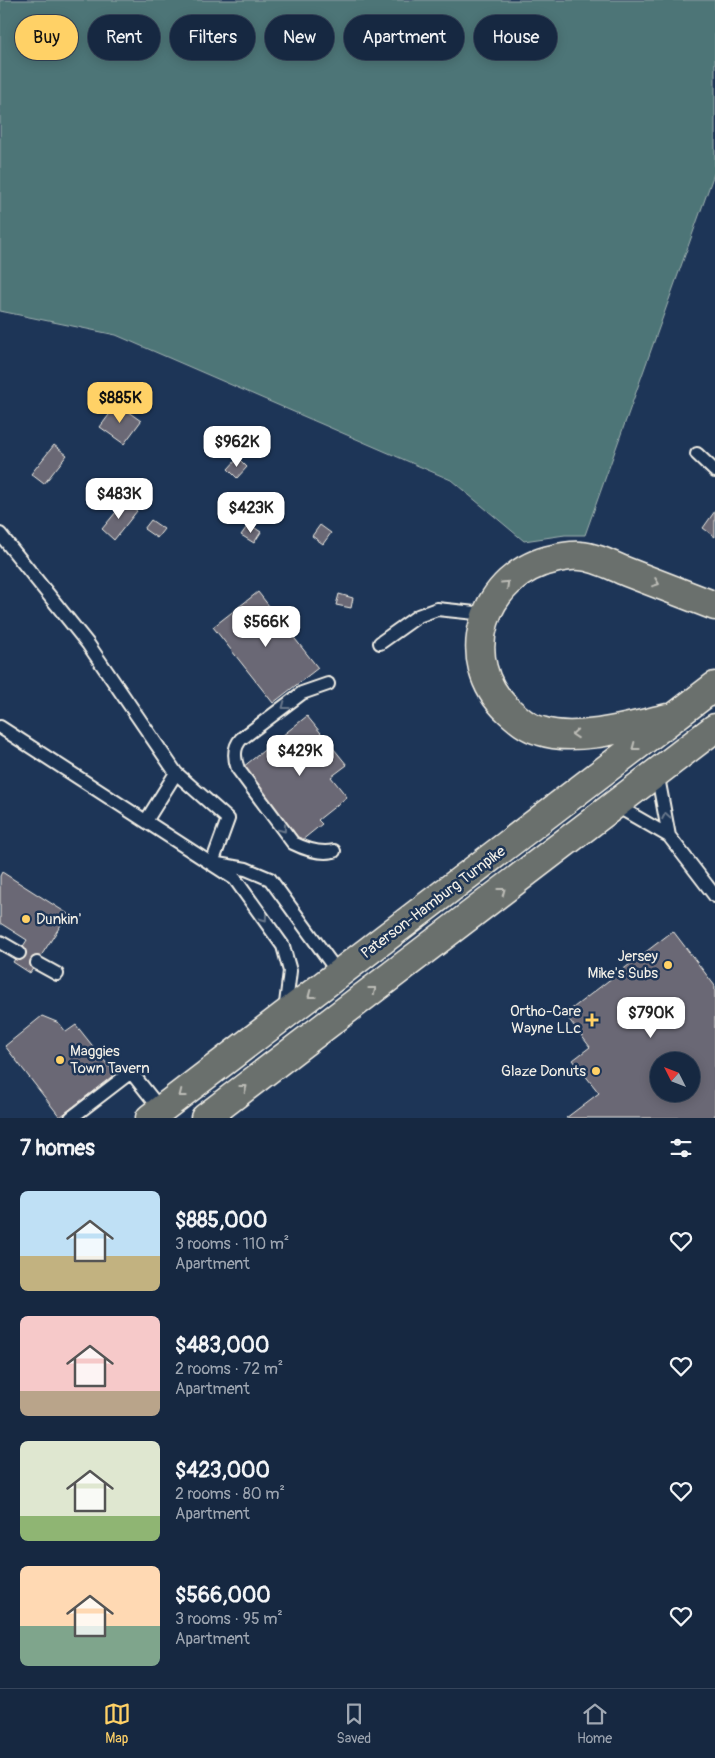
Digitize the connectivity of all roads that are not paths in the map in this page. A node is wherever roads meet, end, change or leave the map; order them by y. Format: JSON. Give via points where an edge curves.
{"nodes":[{"id":1,"x":697,"y":454,"type":"dead end"},
{"id":2,"x":715,"y":471,"type":"edge"},
{"id":3,"x":0,"y":534,"type":"edge"},
{"id":4,"x":715,"y":606,"type":"edge"},
{"id":5,"x":486,"y":614,"type":"junction"},
{"id":6,"x":380,"y":643,"type":"dead end"},
{"id":7,"x":328,"y":684,"type":"dead end"},
{"id":8,"x":715,"y":686,"type":"edge"},
{"id":9,"x":674,"y":717,"type":"junction"},
{"id":10,"x":0,"y":727,"type":"edge"},
{"id":11,"x":715,"y":728,"type":"edge"},
{"id":12,"x":657,"y":772,"type":"junction"},
{"id":13,"x":176,"y":773,"type":"junction"},
{"id":14,"x":615,"y":805,"type":"junction"},
{"id":15,"x":146,"y":821,"type":"junction"},
{"id":16,"x":669,"y":836,"type":"junction"},
{"id":17,"x":334,"y":851,"type":"dead end"},
{"id":18,"x":212,"y":863,"type":"junction"},
{"id":19,"x":715,"y":896,"type":"edge"},
{"id":20,"x":0,"y":942,"type":"edge"},
{"id":21,"x":19,"y":952,"type":"dead end"},
{"id":22,"x":37,"y":963,"type":"dead end"},
{"id":23,"x":57,"y":974,"type":"dead end"},
{"id":24,"x":339,"y":974,"type":"junction"},
{"id":25,"x":285,"y":1014,"type":"junction"},
{"id":26,"x":156,"y":1114,"type":"edge"},
{"id":27,"x":71,"y":1118,"type":"edge"},
{"id":28,"x":205,"y":1118,"type":"edge"}],
"edges":[{"from":1,"to":2,"type":"lane"},
{"from":3,"to":13,"type":"lane","via":[[88,644]]},
{"from":5,"to":4,"type":"main road","one_way":true,"via":[[499,590],[527,567],[566,556],[590,558]]},
{"from":5,"to":6,"type":"lane","via":[[437,608],[418,616]]},
{"from":9,"to":5,"type":"main road","one_way":true,"via":[[596,733],[564,735],[541,732],[523,723],[503,706],[488,684],[481,642]]},
{"from":7,"to":17,"type":"lane","one_way":true,"via":[[302,693],[241,739],[235,755],[238,770],[293,843],[326,853]]},
{"from":8,"to":9,"type":"main road","name":"Paterson-Hamburg Turnpike"},
{"from":9,"to":24,"type":"main road","name":"Paterson-Hamburg Turnpike","one_way":true},
{"from":10,"to":15,"type":"lane"},
{"from":11,"to":12,"type":"main road"},
{"from":12,"to":14,"type":"main road"},
{"from":16,"to":12,"type":"lane","one_way":true},
{"from":13,"to":15,"type":"lane"},
{"from":13,"to":18,"type":"lane","via":[[228,819]]},
{"from":14,"to":16,"type":"lane"},
{"from":28,"to":14,"type":"main road","one_way":true},
{"from":15,"to":18,"type":"lane"},
{"from":16,"to":19,"type":"lane"},
{"from":18,"to":24,"type":"lane","via":[[246,869],[270,879]]},
{"from":18,"to":25,"type":"lane","one_way":true,"via":[[235,879],[282,946],[290,971]]},
{"from":20,"to":21,"type":"lane"},
{"from":22,"to":23,"type":"lane"},
{"from":24,"to":25,"type":"main road","name":"Paterson-Hamburg Turnpike","one_way":true},
{"from":25,"to":26,"type":"main road","name":"Paterson-Hamburg Turnpike","one_way":true},
{"from":26,"to":27,"type":"lane","via":[[131,1072]]}]}
